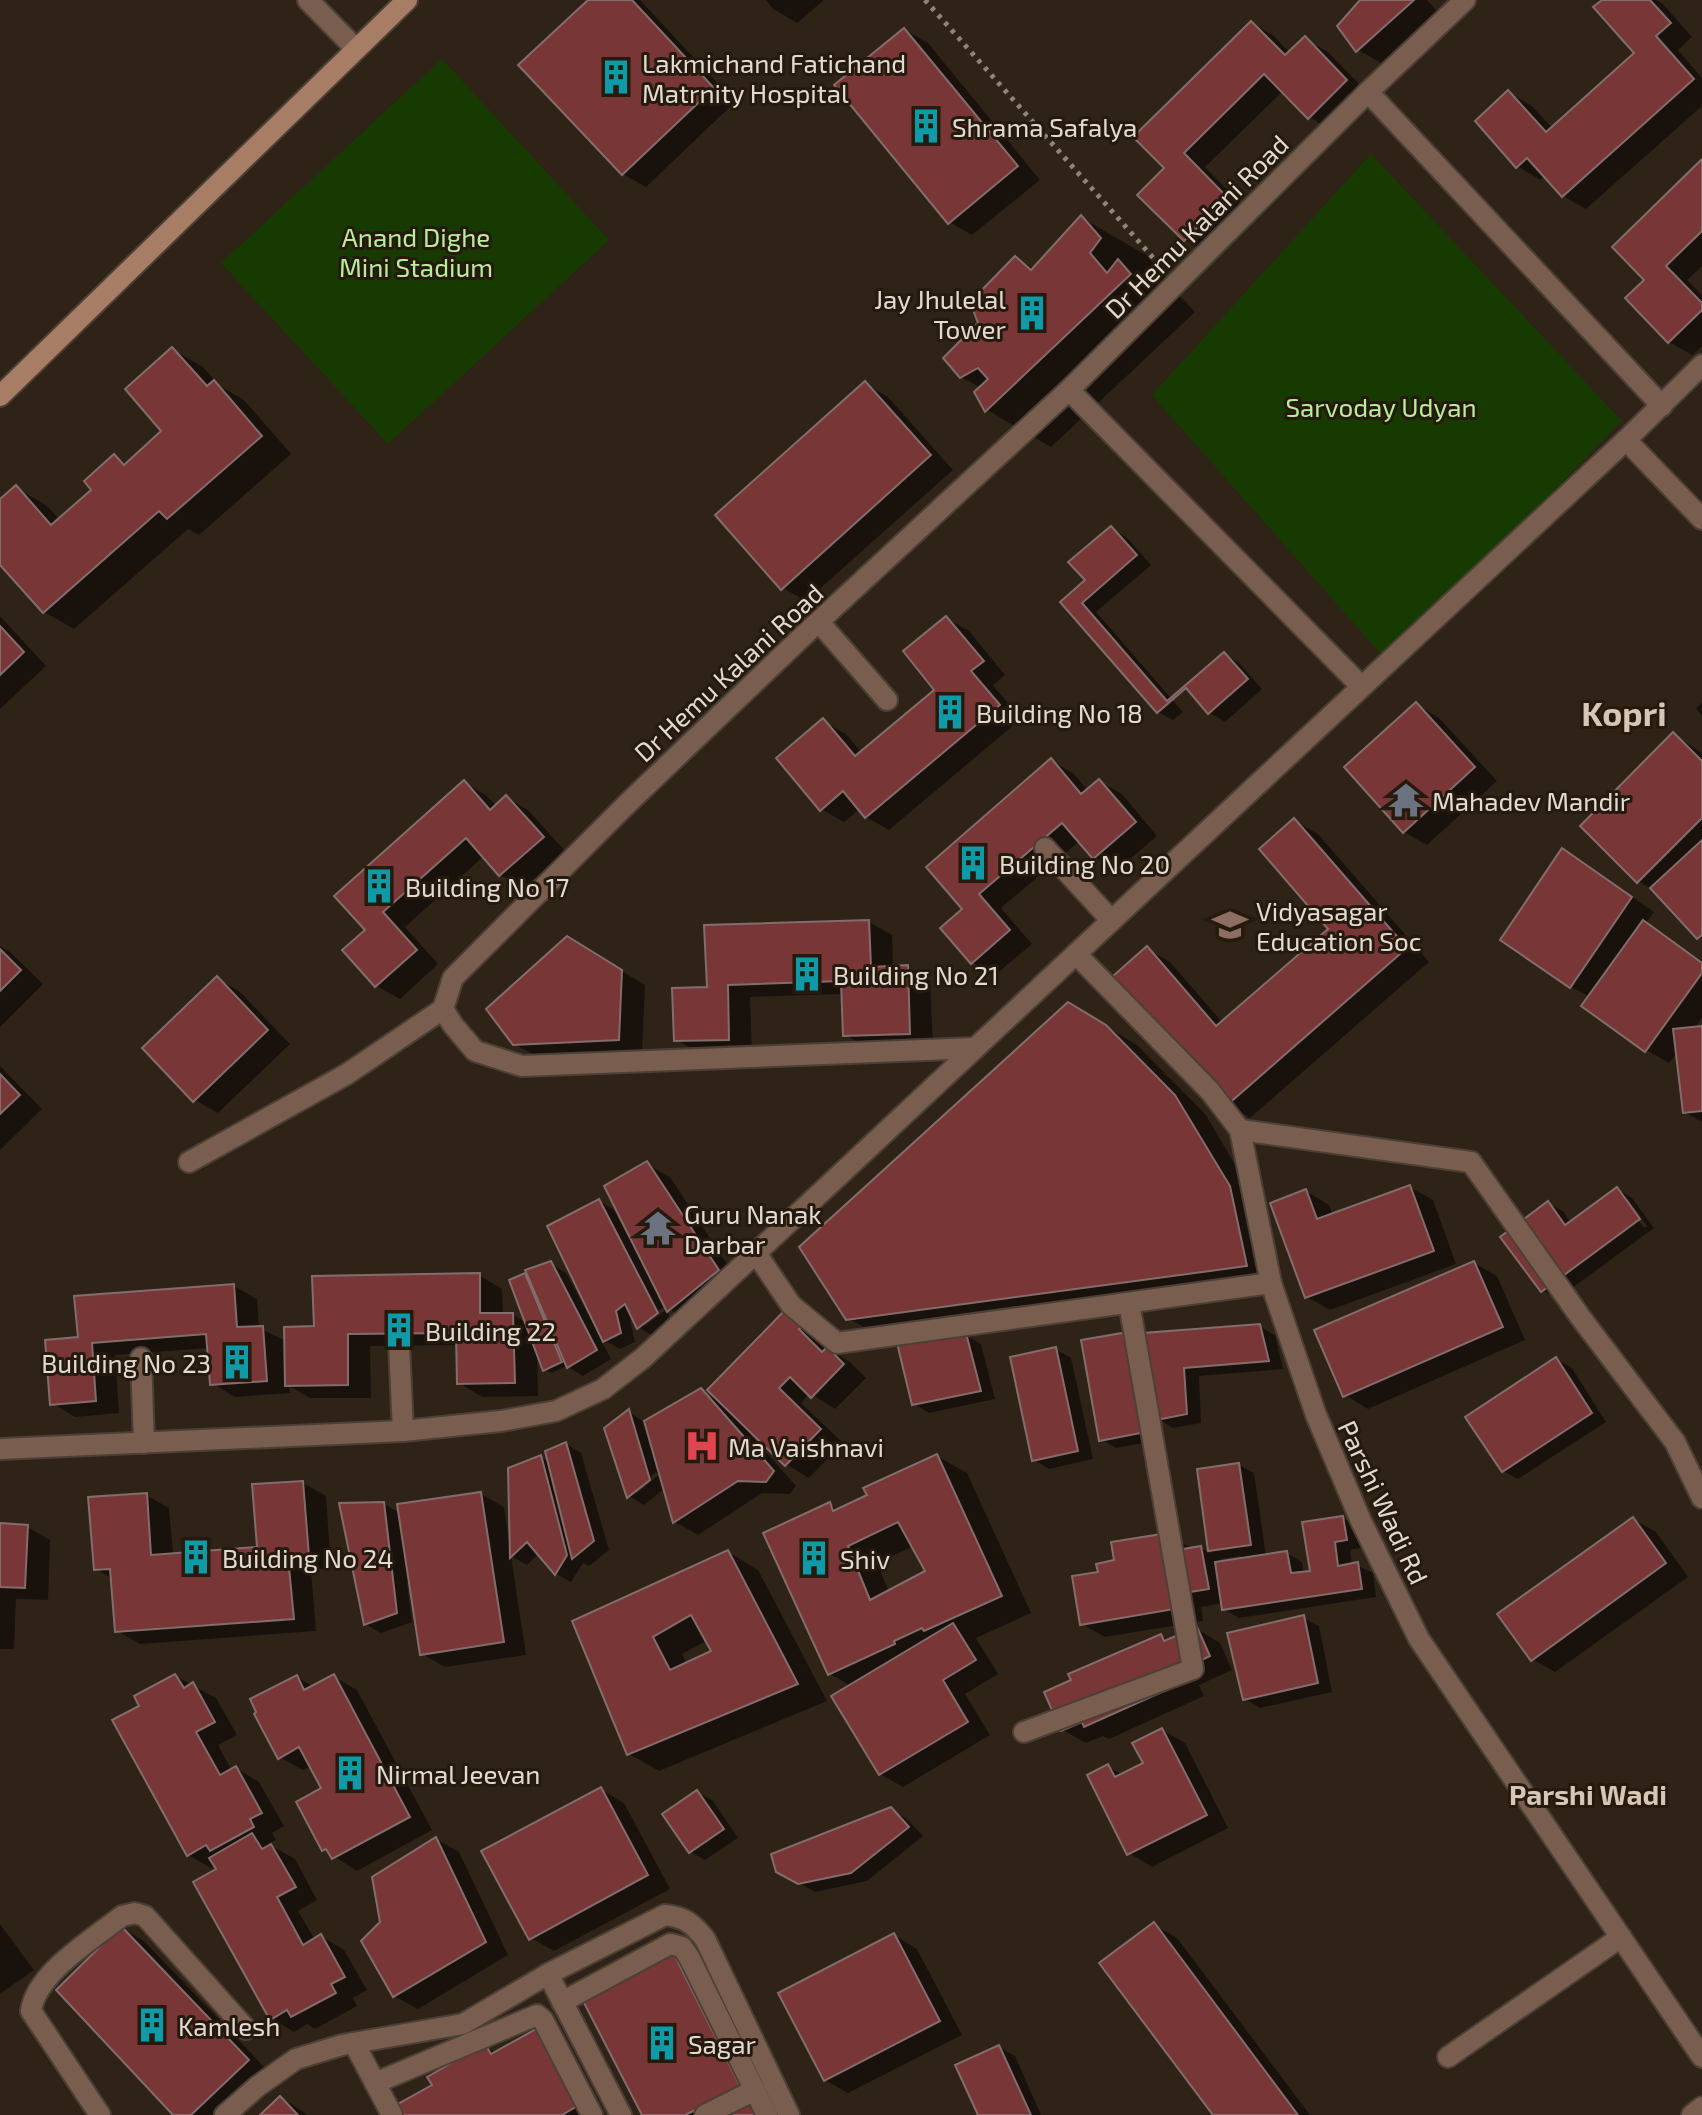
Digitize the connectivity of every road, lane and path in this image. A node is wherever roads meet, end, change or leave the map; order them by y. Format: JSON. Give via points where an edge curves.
{"nodes":[{"id":1,"x":308,"y":0,"type":"edge"},
{"id":2,"x":407,"y":0,"type":"edge"},
{"id":3,"x":925,"y":0,"type":"edge"},
{"id":4,"x":1465,"y":0,"type":"edge"},
{"id":5,"x":356,"y":49,"type":"junction"},
{"id":6,"x":1368,"y":92,"type":"junction"},
{"id":7,"x":1175,"y":283,"type":"junction"},
{"id":8,"x":1702,"y":365,"type":"edge"},
{"id":9,"x":1069,"y":390,"type":"junction"},
{"id":10,"x":0,"y":396,"type":"edge"},
{"id":11,"x":1662,"y":406,"type":"junction"},
{"id":12,"x":1626,"y":440,"type":"junction"},
{"id":13,"x":1702,"y":519,"type":"edge"},
{"id":14,"x":819,"y":622,"type":"junction"},
{"id":15,"x":1361,"y":686,"type":"junction"},
{"id":16,"x":887,"y":700,"type":"dead end"},
{"id":17,"x":1045,"y":848,"type":"dead end"},
{"id":18,"x":1111,"y":920,"type":"junction"},
{"id":19,"x":1076,"y":954,"type":"junction"},
{"id":20,"x":443,"y":1009,"type":"junction"},
{"id":21,"x":975,"y":1048,"type":"junction"},
{"id":22,"x":1240,"y":1130,"type":"junction"},
{"id":23,"x":189,"y":1162,"type":"dead end"},
{"id":24,"x":756,"y":1253,"type":"junction"},
{"id":25,"x":1271,"y":1283,"type":"junction"},
{"id":26,"x":1129,"y":1303,"type":"junction"},
{"id":27,"x":399,"y":1344,"type":"dead end"},
{"id":28,"x":141,"y":1358,"type":"dead end"},
{"id":29,"x":403,"y":1431,"type":"junction"},
{"id":30,"x":144,"y":1443,"type":"junction"},
{"id":31,"x":0,"y":1449,"type":"edge"},
{"id":32,"x":1702,"y":1498,"type":"edge"},
{"id":33,"x":1024,"y":1732,"type":"dead end"},
{"id":34,"x":1621,"y":1937,"type":"junction"},
{"id":35,"x":548,"y":1974,"type":"junction"},
{"id":36,"x":562,"y":2002,"type":"junction"},
{"id":37,"x":246,"y":2029,"type":"dead end"},
{"id":38,"x":354,"y":2043,"type":"junction"},
{"id":39,"x":1448,"y":2057,"type":"dead end"},
{"id":40,"x":1702,"y":2057,"type":"edge"},
{"id":41,"x":375,"y":2083,"type":"junction"},
{"id":42,"x":755,"y":2090,"type":"junction"},
{"id":43,"x":1702,"y":2107,"type":"edge"},
{"id":44,"x":589,"y":2114,"type":"edge"},
{"id":45,"x":100,"y":2115,"type":"edge"},
{"id":46,"x":225,"y":2115,"type":"edge"},
{"id":47,"x":392,"y":2115,"type":"edge"},
{"id":48,"x":621,"y":2115,"type":"edge"},
{"id":49,"x":705,"y":2115,"type":"edge"},
{"id":50,"x":767,"y":2115,"type":"edge"},
{"id":51,"x":789,"y":2115,"type":"edge"},
{"id":52,"x":1692,"y":2115,"type":"edge"}],
"edges":[{"from":1,"to":5,"type":"street"},
{"from":2,"to":5,"type":"street"},
{"from":3,"to":7,"type":"path"},
{"from":4,"to":6,"type":"street","name":"Dr Hemu Kalani Road"},
{"from":5,"to":10,"type":"street"},
{"from":6,"to":7,"type":"street","name":"Dr Hemu Kalani Road"},
{"from":6,"to":11,"type":"street"},
{"from":7,"to":9,"type":"street","name":"Dr Hemu Kalani Road"},
{"from":8,"to":11,"type":"street"},
{"from":9,"to":14,"type":"street","name":"Dr Hemu Kalani Road"},
{"from":9,"to":15,"type":"street"},
{"from":11,"to":12,"type":"street"},
{"from":12,"to":13,"type":"street"},
{"from":12,"to":15,"type":"street"},
{"from":14,"to":16,"type":"street"},
{"from":14,"to":20,"type":"street","name":"Dr Hemu Kalani Road","via":[[453,978]]},
{"from":15,"to":18,"type":"street"},
{"from":17,"to":18,"type":"street"},
{"from":18,"to":19,"type":"street"},
{"from":19,"to":21,"type":"street"},
{"from":19,"to":22,"type":"street","name":"Parshi Wadi Rd","via":[[1210,1091]]},
{"from":20,"to":21,"type":"street","via":[[475,1051],[522,1066]]},
{"from":20,"to":23,"type":"street","via":[[347,1074]]},
{"from":21,"to":24,"type":"street"},
{"from":22,"to":25,"type":"street","name":"Parshi Wadi Rd"},
{"from":22,"to":32,"type":"street","via":[[1471,1162],[1675,1442]]},
{"from":24,"to":26,"type":"street","via":[[791,1305],[837,1343]]},
{"from":24,"to":29,"type":"street","via":[[603,1389],[556,1411]]},
{"from":25,"to":26,"type":"street"},
{"from":25,"to":34,"type":"street","name":"Parshi Wadi Rd","via":[[1316,1415],[1419,1639]]},
{"from":26,"to":33,"type":"street","via":[[1193,1669]]},
{"from":27,"to":29,"type":"street"},
{"from":28,"to":30,"type":"street"},
{"from":29,"to":30,"type":"street"},
{"from":30,"to":31,"type":"street"},
{"from":34,"to":39,"type":"street"},
{"from":34,"to":40,"type":"street","name":"Parshi Wadi Rd"},
{"from":35,"to":36,"type":"street"},
{"from":35,"to":38,"type":"street","via":[[463,2024]]},
{"from":35,"to":51,"type":"street","via":[[653,1919],[680,1916],[705,1939]]},
{"from":36,"to":42,"type":"street","via":[[670,1944],[682,1947]]},
{"from":36,"to":48,"type":"street"},
{"from":37,"to":45,"type":"street","via":[[145,1916],[122,1916],[44,1979],[31,2011]]},
{"from":38,"to":41,"type":"street"},
{"from":38,"to":46,"type":"street","via":[[296,2059]]},
{"from":41,"to":44,"type":"street","via":[[534,2015],[543,2020]]},
{"from":41,"to":47,"type":"street"},
{"from":42,"to":49,"type":"street"},
{"from":42,"to":50,"type":"street"},
{"from":43,"to":52,"type":"street"}]}
